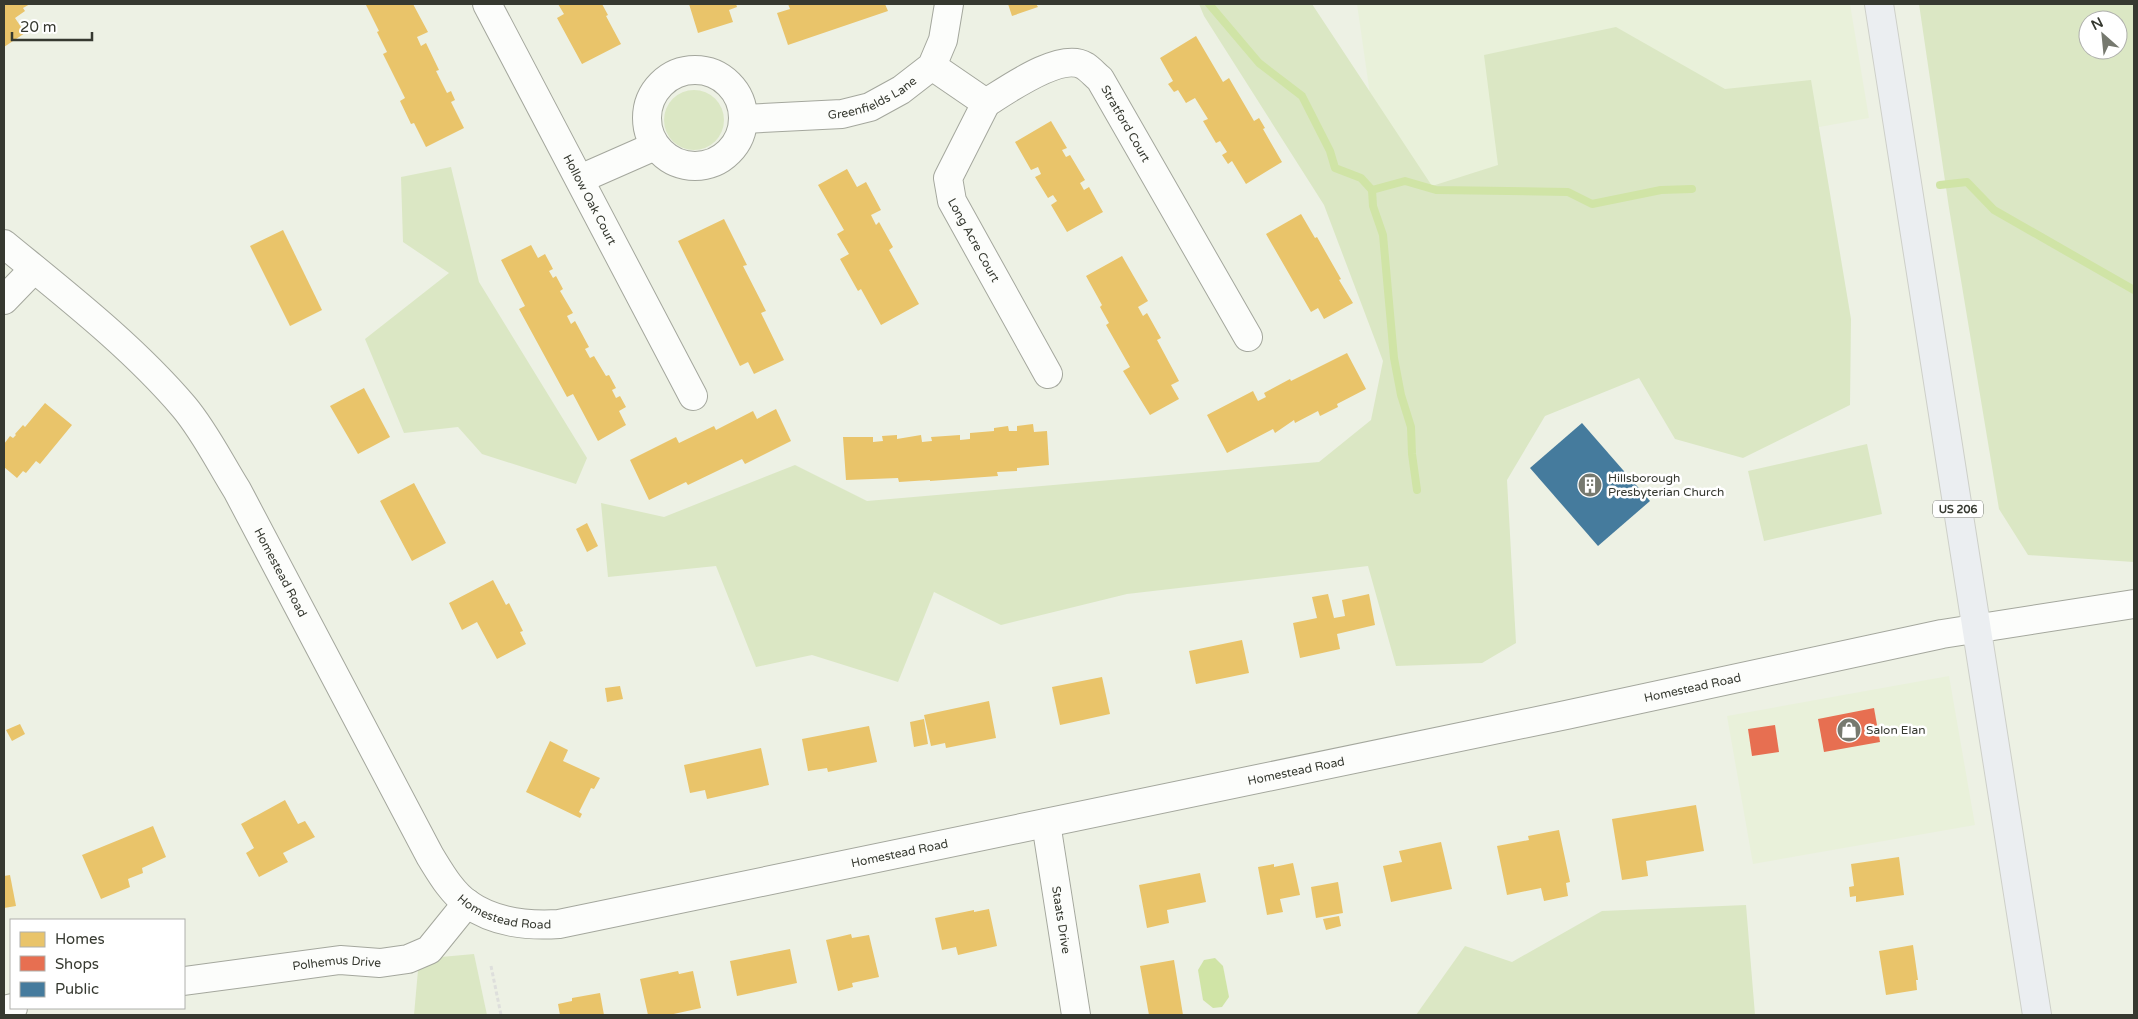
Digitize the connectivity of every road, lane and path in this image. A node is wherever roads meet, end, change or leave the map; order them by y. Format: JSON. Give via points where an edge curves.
{"nodes":[{"id":1,"x":487,"y":4,"type":"edge"},
{"id":2,"x":949,"y":4,"type":"edge"},
{"id":3,"x":1879,"y":4,"type":"edge"},
{"id":4,"x":932,"y":66,"type":"junction"},
{"id":5,"x":986,"y":103,"type":"junction"},
{"id":6,"x":744,"y":119,"type":"junction"},
{"id":7,"x":654,"y":146,"type":"junction"},
{"id":8,"x":580,"y":179,"type":"junction"},
{"id":9,"x":4,"y":244,"type":"edge"},
{"id":10,"x":34,"y":269,"type":"junction"},
{"id":11,"x":4,"y":300,"type":"edge"},
{"id":12,"x":1248,"y":337,"type":"dead end"},
{"id":13,"x":1048,"y":374,"type":"dead end"},
{"id":14,"x":693,"y":396,"type":"dead end"},
{"id":15,"x":2134,"y":604,"type":"edge"},
{"id":16,"x":1977,"y":628,"type":"junction"},
{"id":17,"x":1046,"y":823,"type":"junction"},
{"id":18,"x":467,"y":903,"type":"junction"},
{"id":19,"x":490,"y":966,"type":"dead end"},
{"id":20,"x":185,"y":981,"type":"edge"},
{"id":21,"x":501,"y":1015,"type":"edge"},
{"id":22,"x":1076,"y":1015,"type":"edge"},
{"id":23,"x":2037,"y":1015,"type":"edge"}],
"edges":[{"from":1,"to":8,"type":"street","name":"Hollow Oak Court"},
{"from":2,"to":4,"type":"street","name":"Greenfields Lane","via":[[943,40]]},
{"from":3,"to":16,"type":"main road","number":"US 206"},
{"from":4,"to":5,"type":"street"},
{"from":4,"to":6,"type":"street","name":"Greenfields Lane","via":[[901,90],[870,107],[842,114]]},
{"from":5,"to":12,"type":"street","name":"Stratford Court","via":[[1042,71],[1065,63],[1084,65],[1100,79]]},
{"from":5,"to":13,"type":"street","name":"Long Acre Court","via":[[948,178],[952,201]]},
{"from":6,"to":7,"type":"street","via":[[742,134],[734,148],[709,165],[678,164]]},
{"from":6,"to":7,"type":"street","via":[[741,102],[721,77],[705,70],[689,70],[666,80],[650,99],[646,114]]},
{"from":7,"to":8,"type":"street"},
{"from":8,"to":14,"type":"street","name":"Hollow Oak Court"},
{"from":9,"to":10,"type":"street","name":"Homestead Road"},
{"from":10,"to":11,"type":"street"},
{"from":10,"to":18,"type":"street","name":"Homestead Road","via":[[134,355],[184,408],[204,435],[251,516],[430,856],[446,881]]},
{"from":15,"to":16,"type":"street","name":"Homestead Road"},
{"from":16,"to":17,"type":"street","name":"Homestead Road"},
{"from":16,"to":23,"type":"main road","number":"US 206"},
{"from":17,"to":18,"type":"street","name":"Homestead Road","via":[[559,924],[506,922]]},
{"from":17,"to":22,"type":"street","name":"Staats Drive"},
{"from":18,"to":20,"type":"street","name":"Polhemus Drive","via":[[429,950],[408,959],[380,963],[340,960]]},
{"from":19,"to":21,"type":"path"}]}
